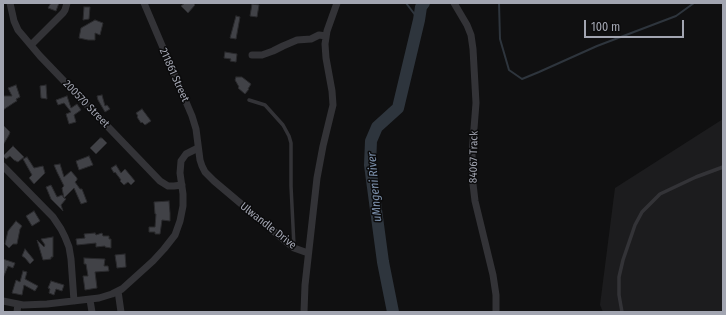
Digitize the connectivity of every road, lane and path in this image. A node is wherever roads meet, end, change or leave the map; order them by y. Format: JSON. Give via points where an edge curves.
{"nodes":[{"id":1,"x":10,"y":3,"type":"edge"},
{"id":2,"x":67,"y":3,"type":"edge"},
{"id":3,"x":144,"y":3,"type":"edge"},
{"id":4,"x":337,"y":3,"type":"edge"},
{"id":5,"x":454,"y":3,"type":"edge"},
{"id":6,"x":326,"y":36,"type":"junction"},
{"id":7,"x":31,"y":45,"type":"junction"},
{"id":8,"x":252,"y":55,"type":"dead end"},
{"id":9,"x":249,"y":100,"type":"dead end"},
{"id":10,"x":198,"y":148,"type":"junction"},
{"id":11,"x":3,"y":166,"type":"edge"},
{"id":12,"x":723,"y":167,"type":"edge"},
{"id":13,"x":182,"y":185,"type":"junction"},
{"id":14,"x":294,"y":248,"type":"junction"},
{"id":15,"x":308,"y":253,"type":"junction"},
{"id":16,"x":118,"y":291,"type":"junction"},
{"id":17,"x":90,"y":300,"type":"junction"},
{"id":18,"x":3,"y":301,"type":"edge"},
{"id":19,"x":74,"y":301,"type":"junction"},
{"id":20,"x":18,"y":304,"type":"junction"},
{"id":21,"x":17,"y":312,"type":"edge"},
{"id":22,"x":92,"y":312,"type":"edge"},
{"id":23,"x":122,"y":312,"type":"edge"},
{"id":24,"x":304,"y":312,"type":"edge"},
{"id":25,"x":496,"y":312,"type":"edge"},
{"id":26,"x":622,"y":312,"type":"edge"}],
"edges":[{"from":1,"to":7,"type":"street","name":"200570 Street","via":[[14,22]]},
{"from":2,"to":7,"type":"street","via":[[59,17]]},
{"from":3,"to":10,"type":"street","name":"211861 Street","via":[[192,116]]},
{"from":4,"to":6,"type":"street"},
{"from":5,"to":25,"type":"street","name":"84067 Track","via":[[467,25],[473,49],[476,103],[472,154],[473,184],[493,275]]},
{"from":6,"to":8,"type":"street","via":[[296,40],[262,55]]},
{"from":6,"to":15,"type":"street","via":[[326,58],[333,105],[318,171]]},
{"from":7,"to":13,"type":"street","name":"200570 Street","via":[[160,181],[168,186]]},
{"from":9,"to":14,"type":"lane","via":[[265,105],[289,136]]},
{"from":10,"to":13,"type":"street","via":[[186,154],[180,161]]},
{"from":10,"to":14,"type":"street","name":"Ulwandle Drive","via":[[202,166],[209,176]]},
{"from":11,"to":19,"type":"street","via":[[53,217],[61,229],[69,247]]},
{"from":12,"to":26,"type":"lane","via":[[660,194],[642,212],[627,246],[619,277]]},
{"from":13,"to":16,"type":"street","via":[[182,212],[172,240],[133,280]]},
{"from":14,"to":15,"type":"street","name":"Ulwandle Drive"},
{"from":15,"to":24,"type":"street","name":"Ulwandle Drive"},
{"from":16,"to":17,"type":"street"},
{"from":16,"to":23,"type":"street"},
{"from":17,"to":19,"type":"street"},
{"from":17,"to":22,"type":"street"},
{"from":18,"to":20,"type":"street"},
{"from":19,"to":20,"type":"street"},
{"from":20,"to":21,"type":"street"}]}
